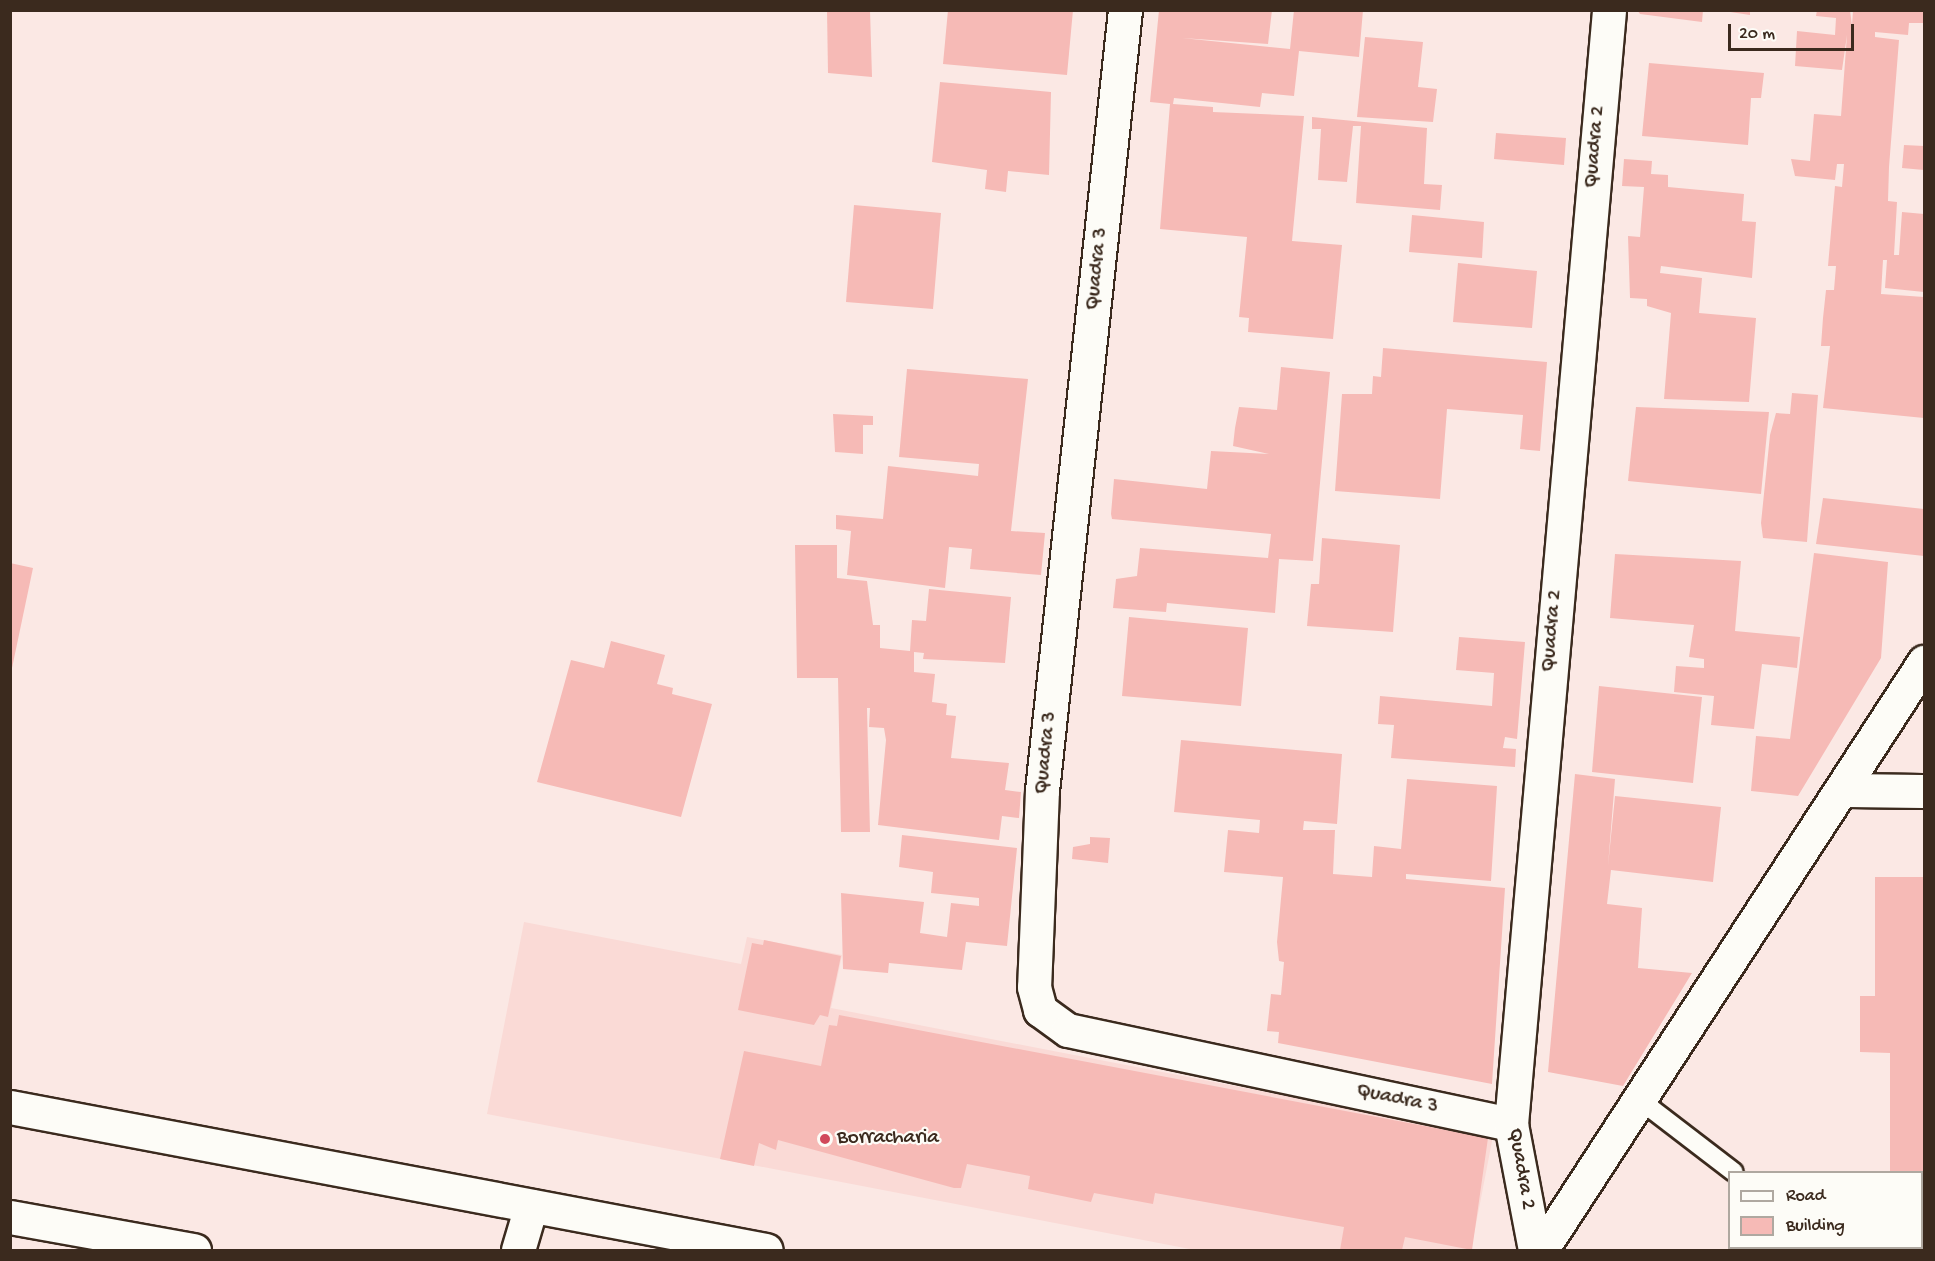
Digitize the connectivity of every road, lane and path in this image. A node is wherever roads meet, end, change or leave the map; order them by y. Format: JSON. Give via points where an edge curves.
{"nodes":[{"id":1,"x":1125,"y":10,"type":"edge"},
{"id":2,"x":1609,"y":10,"type":"edge"},
{"id":3,"x":1924,"y":662,"type":"edge"},
{"id":4,"x":1845,"y":790,"type":"junction"},
{"id":5,"x":1924,"y":791,"type":"edge"},
{"id":6,"x":1640,"y":1100,"type":"junction"},
{"id":7,"x":10,"y":1107,"type":"edge"},
{"id":8,"x":1511,"y":1124,"type":"junction"},
{"id":9,"x":1731,"y":1171,"type":"edge"},
{"id":10,"x":531,"y":1206,"type":"junction"},
{"id":11,"x":10,"y":1217,"type":"edge"},
{"id":12,"x":194,"y":1251,"type":"edge"},
{"id":13,"x":518,"y":1251,"type":"edge"},
{"id":14,"x":766,"y":1251,"type":"edge"},
{"id":15,"x":1535,"y":1251,"type":"edge"},
{"id":16,"x":1541,"y":1251,"type":"edge"}],
"edges":[{"from":1,"to":8,"type":"street","name":"Quadra 3","via":[[1042,790],[1034,987],[1040,1010],[1068,1030]]},
{"from":2,"to":8,"type":"street","name":"Quadra 2"},
{"from":3,"to":4,"type":"street"},
{"from":4,"to":5,"type":"street"},
{"from":4,"to":6,"type":"street"},
{"from":6,"to":9,"type":"lane"},
{"from":6,"to":16,"type":"street"},
{"from":7,"to":10,"type":"street"},
{"from":8,"to":15,"type":"street","name":"Quadra 2"},
{"from":10,"to":13,"type":"street"},
{"from":10,"to":14,"type":"street"},
{"from":11,"to":12,"type":"street"}]}
